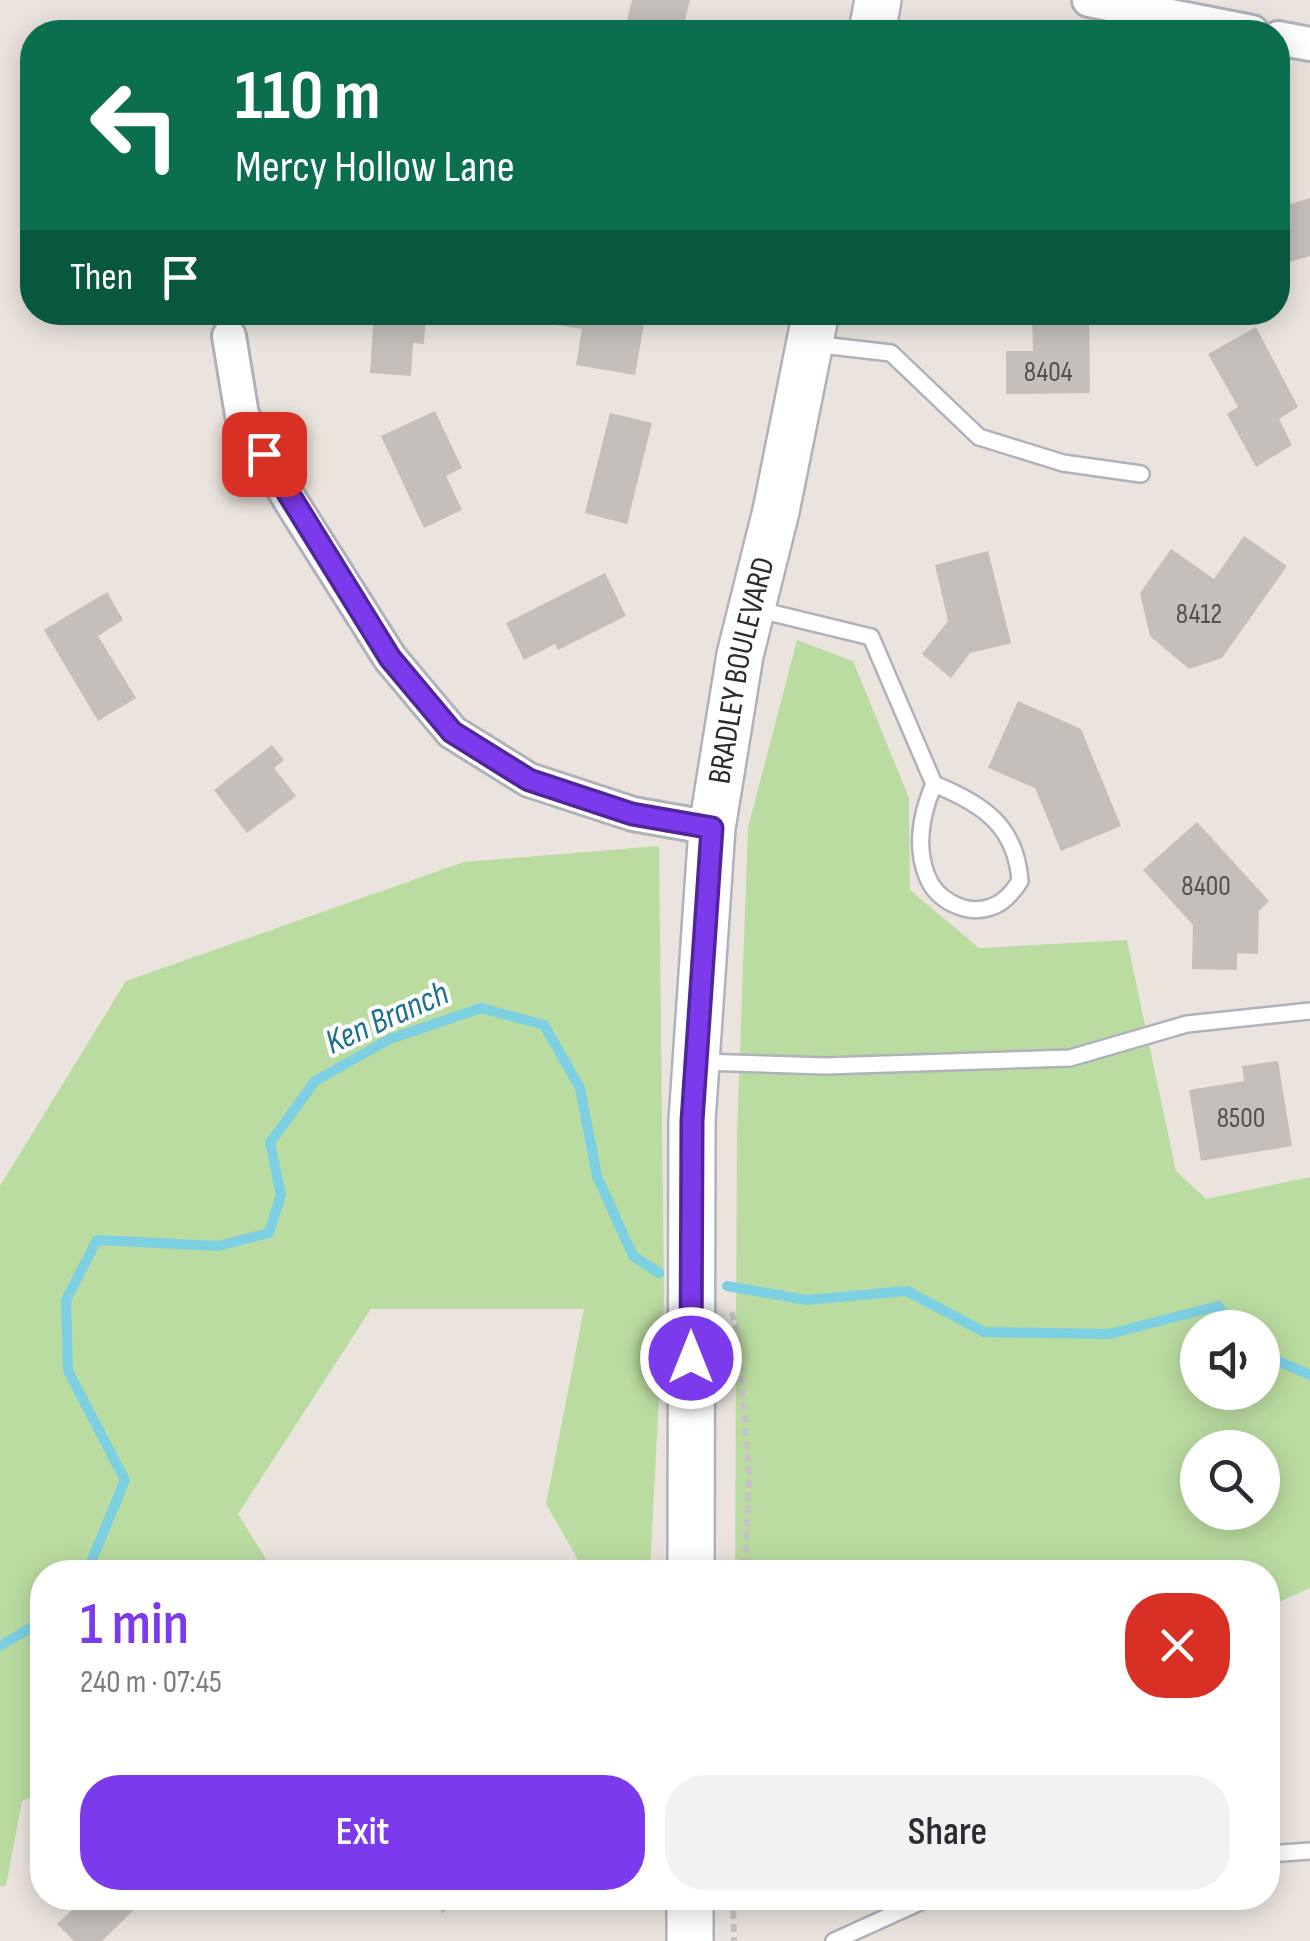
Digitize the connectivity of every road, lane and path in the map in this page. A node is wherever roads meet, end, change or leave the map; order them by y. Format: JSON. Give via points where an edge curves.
{"nodes":[{"id":1,"x":1089,"y":0,"type":"edge"},
{"id":2,"x":1191,"y":20,"type":"edge"},
{"id":3,"x":812,"y":328,"type":"edge"},
{"id":4,"x":230,"y":336,"type":"dead end"},
{"id":5,"x":1141,"y":474,"type":"dead end"},
{"id":6,"x":752,"y":608,"type":"junction"},
{"id":7,"x":934,"y":784,"type":"junction"},
{"id":8,"x":712,"y":828,"type":"junction"},
{"id":9,"x":1310,"y":1011,"type":"edge"},
{"id":10,"x":696,"y":1062,"type":"junction"},
{"id":11,"x":728,"y":1298,"type":"dead end"},
{"id":12,"x":691,"y":1560,"type":"edge"},
{"id":13,"x":745,"y":1560,"type":"edge"},
{"id":14,"x":1310,"y":1851,"type":"edge"},
{"id":15,"x":1280,"y":1853,"type":"edge"},
{"id":16,"x":690,"y":1910,"type":"edge"},
{"id":17,"x":733,"y":1910,"type":"edge"},
{"id":18,"x":903,"y":1910,"type":"edge"},
{"id":19,"x":690,"y":1941,"type":"edge"},
{"id":20,"x":734,"y":1941,"type":"edge"},
{"id":21,"x":834,"y":1941,"type":"edge"}],
"edges":[{"from":1,"to":2,"type":"street"},
{"from":3,"to":5,"type":"lane","via":[[891,353],[978,437],[1063,463]]},
{"from":3,"to":6,"type":"main road","name":"BRADLEY BOULEVARD"},
{"from":4,"to":8,"type":"street","via":[[242,414],[281,485],[390,658],[452,732],[529,780],[632,814]]},
{"from":6,"to":7,"type":"lane","via":[[871,637]]},
{"from":6,"to":8,"type":"main road","name":"BRADLEY BOULEVARD"},
{"from":7,"to":7,"type":"lane","via":[[990,816],[1018,854],[1020,882],[992,908],[943,900],[928,879],[922,831]]},
{"from":8,"to":10,"type":"main road","name":"BRADLEY BOULEVARD"},
{"from":9,"to":10,"type":"lane","via":[[1187,1024],[1070,1058],[825,1066]]},
{"from":10,"to":12,"type":"main road","name":"BRADLEY BOULEVARD"},
{"from":11,"to":13,"type":"path","via":[[738,1334],[749,1474]]},
{"from":14,"to":15,"type":"lane"},
{"from":16,"to":19,"type":"main road"},
{"from":17,"to":20,"type":"path"},
{"from":18,"to":21,"type":"lane"}]}
